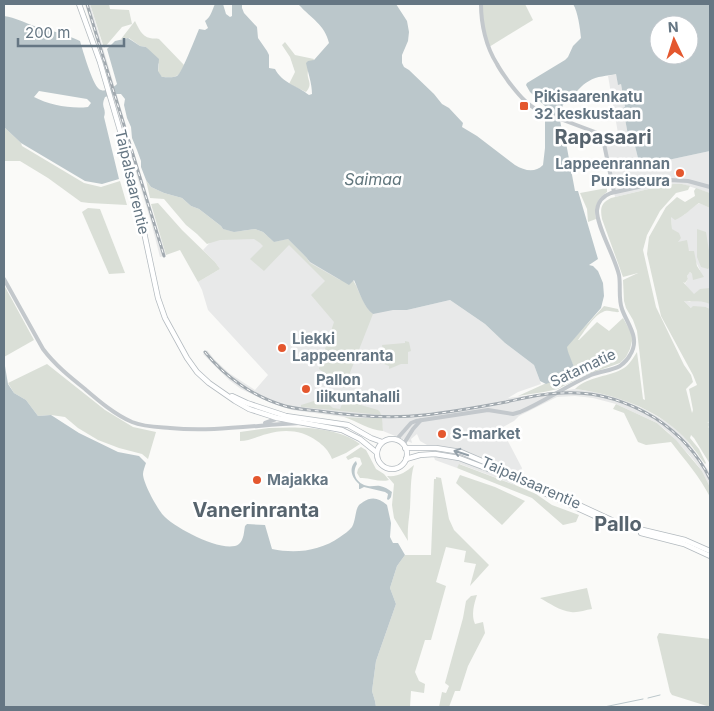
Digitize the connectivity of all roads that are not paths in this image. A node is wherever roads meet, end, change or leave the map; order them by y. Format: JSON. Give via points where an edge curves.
{"nodes":[{"id":1,"x":79,"y":4,"type":"edge"},
{"id":2,"x":481,"y":4,"type":"edge"},
{"id":3,"x":710,"y":187,"type":"edge"},
{"id":4,"x":614,"y":192,"type":"junction"},
{"id":5,"x":4,"y":279,"type":"edge"},
{"id":6,"x":187,"y":358,"type":"junction"},
{"id":7,"x":286,"y":416,"type":"junction"},
{"id":8,"x":277,"y":418,"type":"junction"},
{"id":9,"x":421,"y":420,"type":"junction"},
{"id":10,"x":308,"y":423,"type":"junction"},
{"id":11,"x":254,"y":426,"type":"junction"},
{"id":12,"x":396,"y":440,"type":"junction"},
{"id":13,"x":382,"y":442,"type":"junction"},
{"id":14,"x":404,"y":446,"type":"junction"},
{"id":15,"x":376,"y":452,"type":"junction"},
{"id":16,"x":406,"y":459,"type":"junction"},
{"id":17,"x":710,"y":550,"type":"edge"},
{"id":18,"x":710,"y":556,"type":"edge"}],
"edges":[{"from":1,"to":6,"type":"main road","name":"Taipalsaarentie","via":[[126,151],[158,298]]},
{"from":2,"to":4,"type":"street","via":[[482,25],[496,64],[525,101],[539,111],[600,135]]},
{"from":3,"to":4,"type":"street","via":[[670,180]]},
{"from":4,"to":9,"type":"street","name":"Satamatie","via":[[600,200],[597,214],[619,274],[621,307],[635,340],[632,353],[625,362],[591,375],[513,414],[488,410]]},
{"from":5,"to":11,"type":"street","via":[[51,360],[123,418],[145,426],[188,430]]},
{"from":6,"to":7,"type":"main road","name":"Taipalsaarentie","via":[[210,382],[236,398]]},
{"from":6,"to":8,"type":"main road","name":"Taipalsaarentie","via":[[197,372],[222,392],[250,409]]},
{"from":7,"to":8,"type":"street"},
{"from":7,"to":13,"type":"main road","name":"Taipalsaarentie","via":[[348,425]]},
{"from":8,"to":10,"type":"main road","name":"Taipalsaarentie"},
{"from":8,"to":11,"type":"street"},
{"from":9,"to":12,"type":"street","name":"Satamatie","via":[[411,423]]},
{"from":9,"to":14,"type":"street"},
{"from":10,"to":11,"type":"street"},
{"from":10,"to":15,"type":"main road","name":"Taipalsaarentie","via":[[342,430],[360,438]]},
{"from":12,"to":13,"type":"main road"},
{"from":12,"to":14,"type":"main road"},
{"from":13,"to":15,"type":"main road"},
{"from":14,"to":16,"type":"main road"},
{"from":17,"to":14,"type":"main road","name":"Taipalsaarentie","one_way":true,"via":[[608,519],[461,452]]},
{"from":15,"to":16,"type":"main road","via":[[378,462],[386,468],[400,467]]},
{"from":16,"to":18,"type":"main road","name":"Taipalsaarentie","via":[[420,454],[454,457],[507,476],[617,526],[684,544]]}]}
